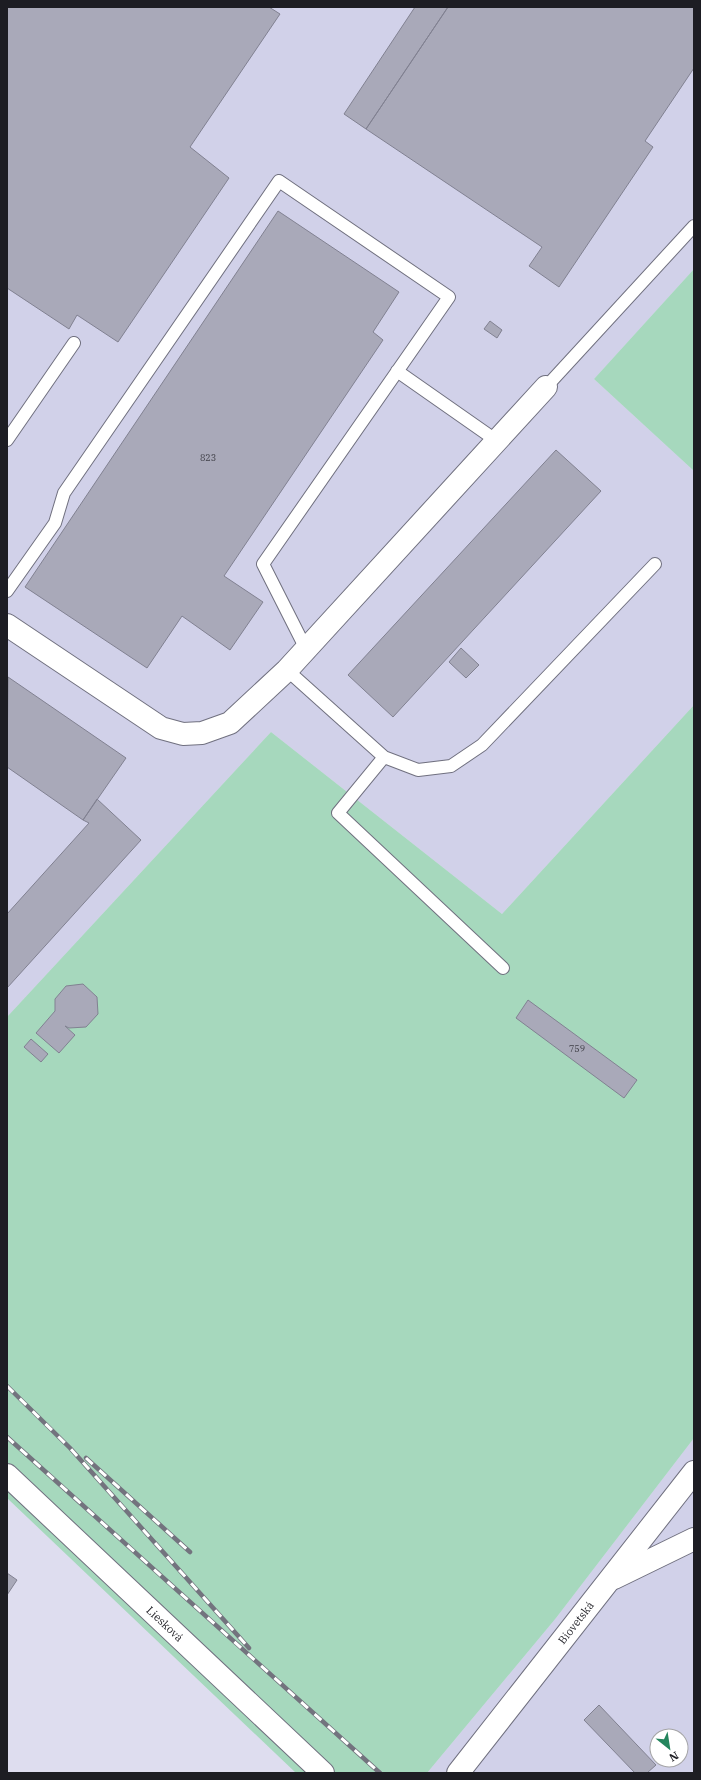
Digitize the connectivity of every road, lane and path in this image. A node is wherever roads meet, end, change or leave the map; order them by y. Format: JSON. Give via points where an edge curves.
{"nodes":[{"id":1,"x":694,"y":226,"type":"edge"},
{"id":2,"x":74,"y":342,"type":"dead end"},
{"id":3,"x":397,"y":371,"type":"junction"},
{"id":4,"x":546,"y":387,"type":"joint"},
{"id":5,"x":7,"y":440,"type":"edge"},
{"id":6,"x":497,"y":441,"type":"junction"},
{"id":7,"x":655,"y":564,"type":"dead end"},
{"id":8,"x":7,"y":591,"type":"edge"},
{"id":9,"x":7,"y":625,"type":"edge"},
{"id":10,"x":306,"y":649,"type":"junction"},
{"id":11,"x":287,"y":670,"type":"junction"},
{"id":12,"x":384,"y":757,"type":"junction"},
{"id":13,"x":503,"y":968,"type":"dead end"},
{"id":14,"x":694,"y":1472,"type":"edge"},
{"id":15,"x":7,"y":1475,"type":"edge"},
{"id":16,"x":694,"y":1539,"type":"edge"},
{"id":17,"x":609,"y":1580,"type":"junction"},
{"id":18,"x":323,"y":1773,"type":"edge"},
{"id":19,"x":458,"y":1773,"type":"edge"}],
"edges":[{"from":1,"to":4,"type":"lane"},
{"from":2,"to":5,"type":"lane"},
{"from":3,"to":6,"type":"lane"},
{"from":3,"to":8,"type":"lane","via":[[449,297],[279,181],[64,493],[55,523]]},
{"from":3,"to":10,"type":"lane","via":[[263,564]]},
{"from":4,"to":6,"type":"street"},
{"from":6,"to":10,"type":"street"},
{"from":7,"to":12,"type":"lane","via":[[482,745],[451,766],[418,770]]},
{"from":9,"to":11,"type":"street","via":[[161,728],[183,734],[202,734],[230,723]]},
{"from":10,"to":11,"type":"street"},
{"from":11,"to":12,"type":"lane"},
{"from":12,"to":13,"type":"lane","via":[[338,813]]},
{"from":14,"to":17,"type":"street","name":"Biovetská"},
{"from":15,"to":18,"type":"street","name":"Liesková"},
{"from":16,"to":17,"type":"street"},
{"from":17,"to":19,"type":"street","name":"Biovetská"}]}
